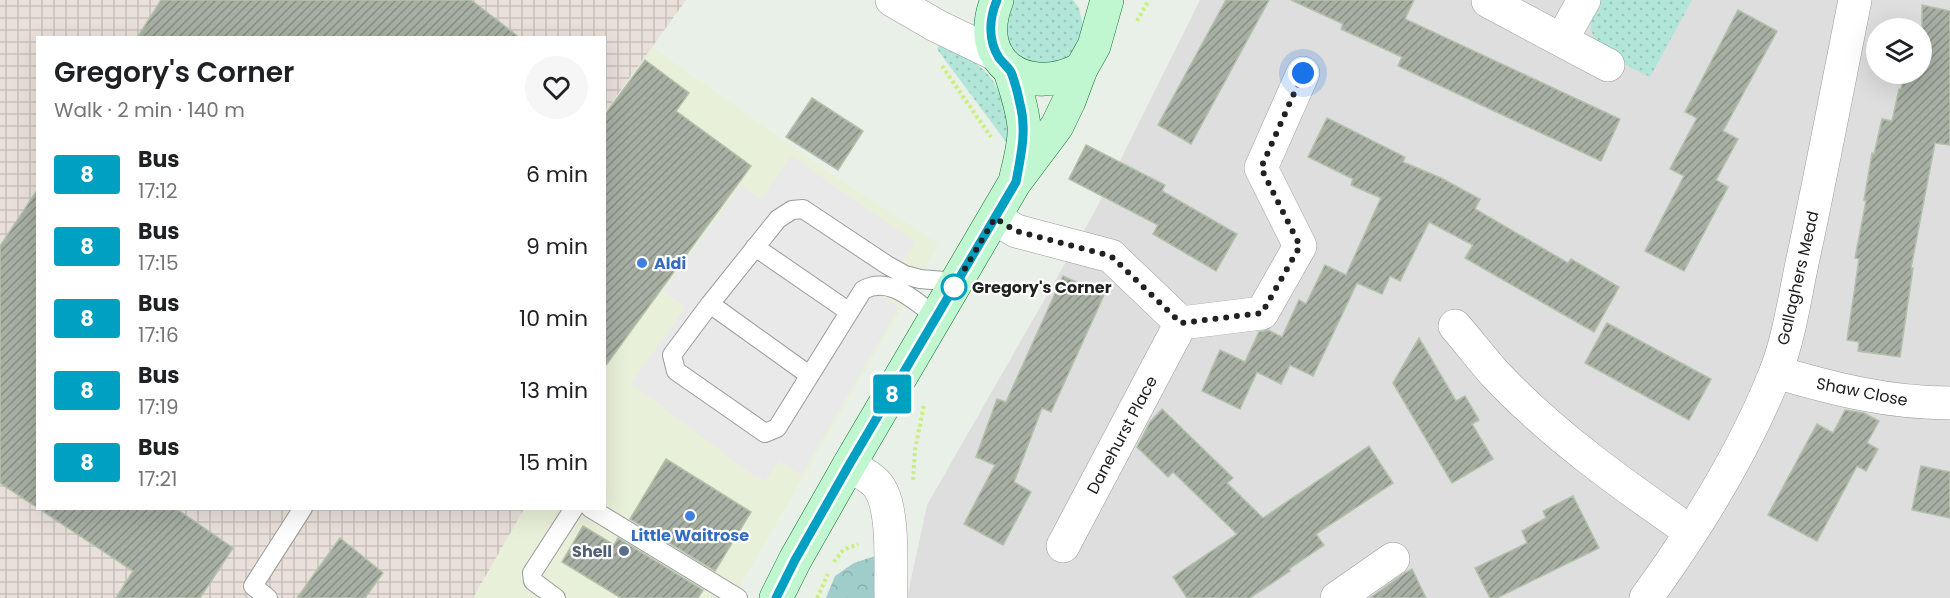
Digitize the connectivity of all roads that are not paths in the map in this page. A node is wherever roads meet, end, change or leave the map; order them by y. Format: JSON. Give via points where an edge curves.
{"nodes":[{"id":1,"x":892,"y":0,"type":"edge"},
{"id":2,"x":997,"y":0,"type":"edge"},
{"id":3,"x":1584,"y":0,"type":"edge"},
{"id":4,"x":1488,"y":1,"type":"edge"},
{"id":5,"x":1846,"y":2,"type":"edge"},
{"id":6,"x":1100,"y":8,"type":"edge"},
{"id":7,"x":1562,"y":39,"type":"junction"},
{"id":8,"x":1004,"y":63,"type":"junction"},
{"id":9,"x":1608,"y":64,"type":"dead end"},
{"id":10,"x":1081,"y":69,"type":"junction"},
{"id":11,"x":1303,"y":73,"type":"dead end"},
{"id":12,"x":1016,"y":182,"type":"junction"},
{"id":13,"x":995,"y":218,"type":"junction"},
{"id":14,"x":755,"y":247,"type":"junction"},
{"id":15,"x":957,"y":282,"type":"junction"},
{"id":16,"x":710,"y":304,"type":"junction"},
{"id":17,"x":849,"y":311,"type":"junction"},
{"id":18,"x":937,"y":317,"type":"junction"},
{"id":19,"x":1181,"y":323,"type":"junction"},
{"id":20,"x":1455,"y":326,"type":"dead end"},
{"id":21,"x":1776,"y":372,"type":"junction"},
{"id":22,"x":809,"y":375,"type":"junction"},
{"id":23,"x":1950,"y":404,"type":"edge"},
{"id":24,"x":849,"y":465,"type":"junction"},
{"id":25,"x":302,"y":510,"type":"edge"},
{"id":26,"x":573,"y":510,"type":"edge"},
{"id":27,"x":593,"y":510,"type":"edge"},
{"id":28,"x":1691,"y":532,"type":"junction"},
{"id":29,"x":1063,"y":546,"type":"dead end"},
{"id":30,"x":1393,"y":559,"type":"dead end"},
{"id":31,"x":268,"y":598,"type":"edge"},
{"id":32,"x":556,"y":598,"type":"edge"},
{"id":33,"x":738,"y":598,"type":"edge"},
{"id":34,"x":776,"y":598,"type":"edge"},
{"id":35,"x":891,"y":598,"type":"edge"},
{"id":36,"x":1337,"y":598,"type":"edge"},
{"id":37,"x":1646,"y":598,"type":"edge"}],
"edges":[{"from":1,"to":8,"type":"street"},
{"from":2,"to":8,"type":"main road","via":[[990,27],[992,41]]},
{"from":3,"to":7,"type":"street"},
{"from":4,"to":7,"type":"street"},
{"from":5,"to":21,"type":"street","name":"Gallaghers Mead","via":[[1811,220]]},
{"from":6,"to":10,"type":"main road","via":[[1094,46]]},
{"from":7,"to":9,"type":"street"},
{"from":8,"to":10,"type":"main road","via":[[1028,78],[1046,80]]},
{"from":8,"to":12,"type":"main road","via":[[1020,104],[1024,127]]},
{"from":10,"to":12,"type":"main road","via":[[1057,126]]},
{"from":11,"to":19,"type":"street","via":[[1261,168],[1300,246],[1262,313]]},
{"from":12,"to":13,"type":"main road"},
{"from":13,"to":15,"type":"main road"},
{"from":13,"to":19,"type":"street","via":[[1016,231],[1111,256]]},
{"from":14,"to":15,"type":"lane","via":[[778,219],[802,209],[905,275]]},
{"from":14,"to":16,"type":"lane"},
{"from":14,"to":17,"type":"lane"},
{"from":15,"to":18,"type":"main road"},
{"from":16,"to":22,"type":"lane"},
{"from":16,"to":22,"type":"lane","via":[[672,355],[676,371],[765,433],[777,428]]},
{"from":17,"to":18,"type":"lane","via":[[863,290],[881,284],[900,291]]},
{"from":17,"to":22,"type":"lane"},
{"from":18,"to":24,"type":"main road"},
{"from":19,"to":29,"type":"street","name":"Danehurst Place"},
{"from":20,"to":28,"type":"street","via":[[1496,375],[1553,428],[1630,490]]},
{"from":21,"to":23,"type":"street","name":"Shaw Close","via":[[1854,394]]},
{"from":21,"to":28,"type":"street","name":"Gallaghers Mead","via":[[1729,472]]},
{"from":24,"to":34,"type":"main road"},
{"from":24,"to":35,"type":"street","via":[[879,486],[888,514]]},
{"from":25,"to":31,"type":"lane","via":[[253,586]]},
{"from":26,"to":32,"type":"lane","via":[[532,573],[533,581]]},
{"from":27,"to":33,"type":"lane"},
{"from":28,"to":37,"type":"street","name":"Gallaghers Mead"},
{"from":30,"to":36,"type":"street"}]}
